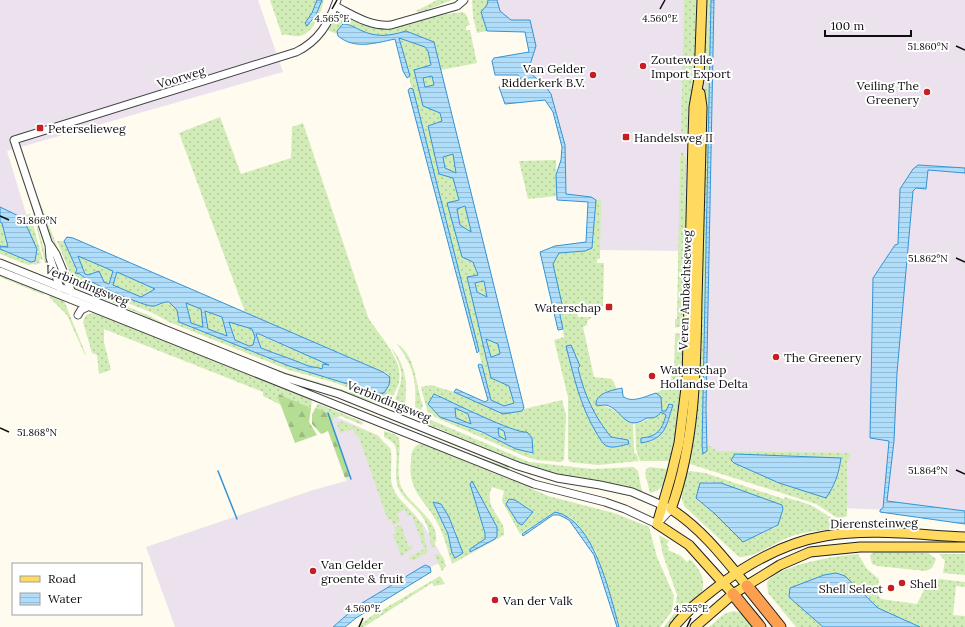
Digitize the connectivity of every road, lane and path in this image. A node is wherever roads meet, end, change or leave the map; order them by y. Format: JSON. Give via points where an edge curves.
{"nodes":[{"id":1,"x":702,"y":0,"type":"edge"},
{"id":2,"x":463,"y":1,"type":"edge"},
{"id":3,"x":336,"y":3,"type":"edge"},
{"id":4,"x":699,"y":79,"type":"junction"},
{"id":5,"x":50,"y":245,"type":"junction"},
{"id":6,"x":0,"y":263,"type":"edge"},
{"id":7,"x":53,"y":270,"type":"junction"},
{"id":8,"x":0,"y":271,"type":"edge"},
{"id":9,"x":44,"y":280,"type":"junction"},
{"id":10,"x":59,"y":287,"type":"junction"},
{"id":11,"x":72,"y":292,"type":"junction"},
{"id":12,"x":63,"y":297,"type":"junction"},
{"id":13,"x":74,"y":301,"type":"junction"},
{"id":14,"x":87,"y":307,"type":"junction"},
{"id":15,"x":78,"y":315,"type":"dead end"},
{"id":16,"x":662,"y":505,"type":"junction"},
{"id":17,"x":671,"y":509,"type":"junction"},
{"id":18,"x":657,"y":524,"type":"junction"},
{"id":19,"x":965,"y":537,"type":"edge"},
{"id":20,"x":965,"y":547,"type":"edge"},
{"id":21,"x":736,"y":573,"type":"junction"},
{"id":22,"x":723,"y":583,"type":"junction"},
{"id":23,"x":747,"y":586,"type":"junction"},
{"id":24,"x":733,"y":594,"type":"junction"},
{"id":25,"x":674,"y":627,"type":"edge"},
{"id":26,"x":695,"y":627,"type":"edge"},
{"id":27,"x":760,"y":627,"type":"edge"},
{"id":28,"x":780,"y":627,"type":"edge"}],
"edges":[{"from":1,"to":4,"type":"main road","name":"Veren Ambachtseweg"},
{"from":2,"to":3,"type":"street","name":"Voorweg","via":[[381,26],[366,21]]},
{"from":3,"to":5,"type":"street","name":"Voorweg","via":[[318,36],[291,54],[14,140]]},
{"from":4,"to":16,"type":"main road","name":"Veren Ambachtseweg","via":[[694,107],[687,380],[679,443]]},
{"from":4,"to":17,"type":"main road","name":"Veren Ambachtseweg","via":[[702,107],[694,372],[682,474]]},
{"from":5,"to":7,"type":"street"},
{"from":5,"to":11,"type":"street"},
{"from":6,"to":9,"type":"street","name":"Verbindingsweg"},
{"from":7,"to":9,"type":"street"},
{"from":7,"to":10,"type":"street"},
{"from":8,"to":12,"type":"street","name":"Verbindingsweg"},
{"from":9,"to":10,"type":"street","name":"Verbindingsweg"},
{"from":10,"to":11,"type":"street","name":"Verbindingsweg"},
{"from":10,"to":12,"type":"street"},
{"from":11,"to":13,"type":"street"},
{"from":11,"to":16,"type":"street","name":"Verbindingsweg","via":[[283,377],[339,394],[518,466],[557,478],[632,492]]},
{"from":12,"to":13,"type":"street","name":"Verbindingsweg"},
{"from":13,"to":14,"type":"street","name":"Verbindingsweg"},
{"from":14,"to":15,"type":"street"},
{"from":14,"to":18,"type":"street","name":"Verbindingsweg","via":[[283,386],[318,396],[530,483],[625,508]]},
{"from":16,"to":17,"type":"street","name":"Verbindingsweg"},
{"from":16,"to":18,"type":"main road","name":"Veren Ambachtseweg"},
{"from":17,"to":18,"type":"street","name":"Veren Ambachtseweg"},
{"from":17,"to":21,"type":"main road","name":"Verbindingsweg","via":[[698,530]]},
{"from":18,"to":22,"type":"main road","name":"Verbindingsweg","via":[[689,545]]},
{"from":19,"to":21,"type":"main road","name":"Dierensteinweg","via":[[877,533],[826,536],[789,546]]},
{"from":20,"to":23,"type":"main road","name":"Dierensteinweg","via":[[860,546],[822,550],[794,558]]},
{"from":21,"to":22,"type":"main road","name":"Dierensteinweg"},
{"from":21,"to":23,"type":"main road","name":"Verbindingsweg"},
{"from":22,"to":24,"type":"main road","name":"Verbindingsweg"},
{"from":22,"to":25,"type":"main road","name":"Dierensteinweg","via":[[685,614]]},
{"from":23,"to":24,"type":"main road","name":"Dierensteinweg"},
{"from":23,"to":28,"type":"highway"},
{"from":24,"to":26,"type":"main road","name":"Dierensteinweg"},
{"from":24,"to":27,"type":"highway"}]}
